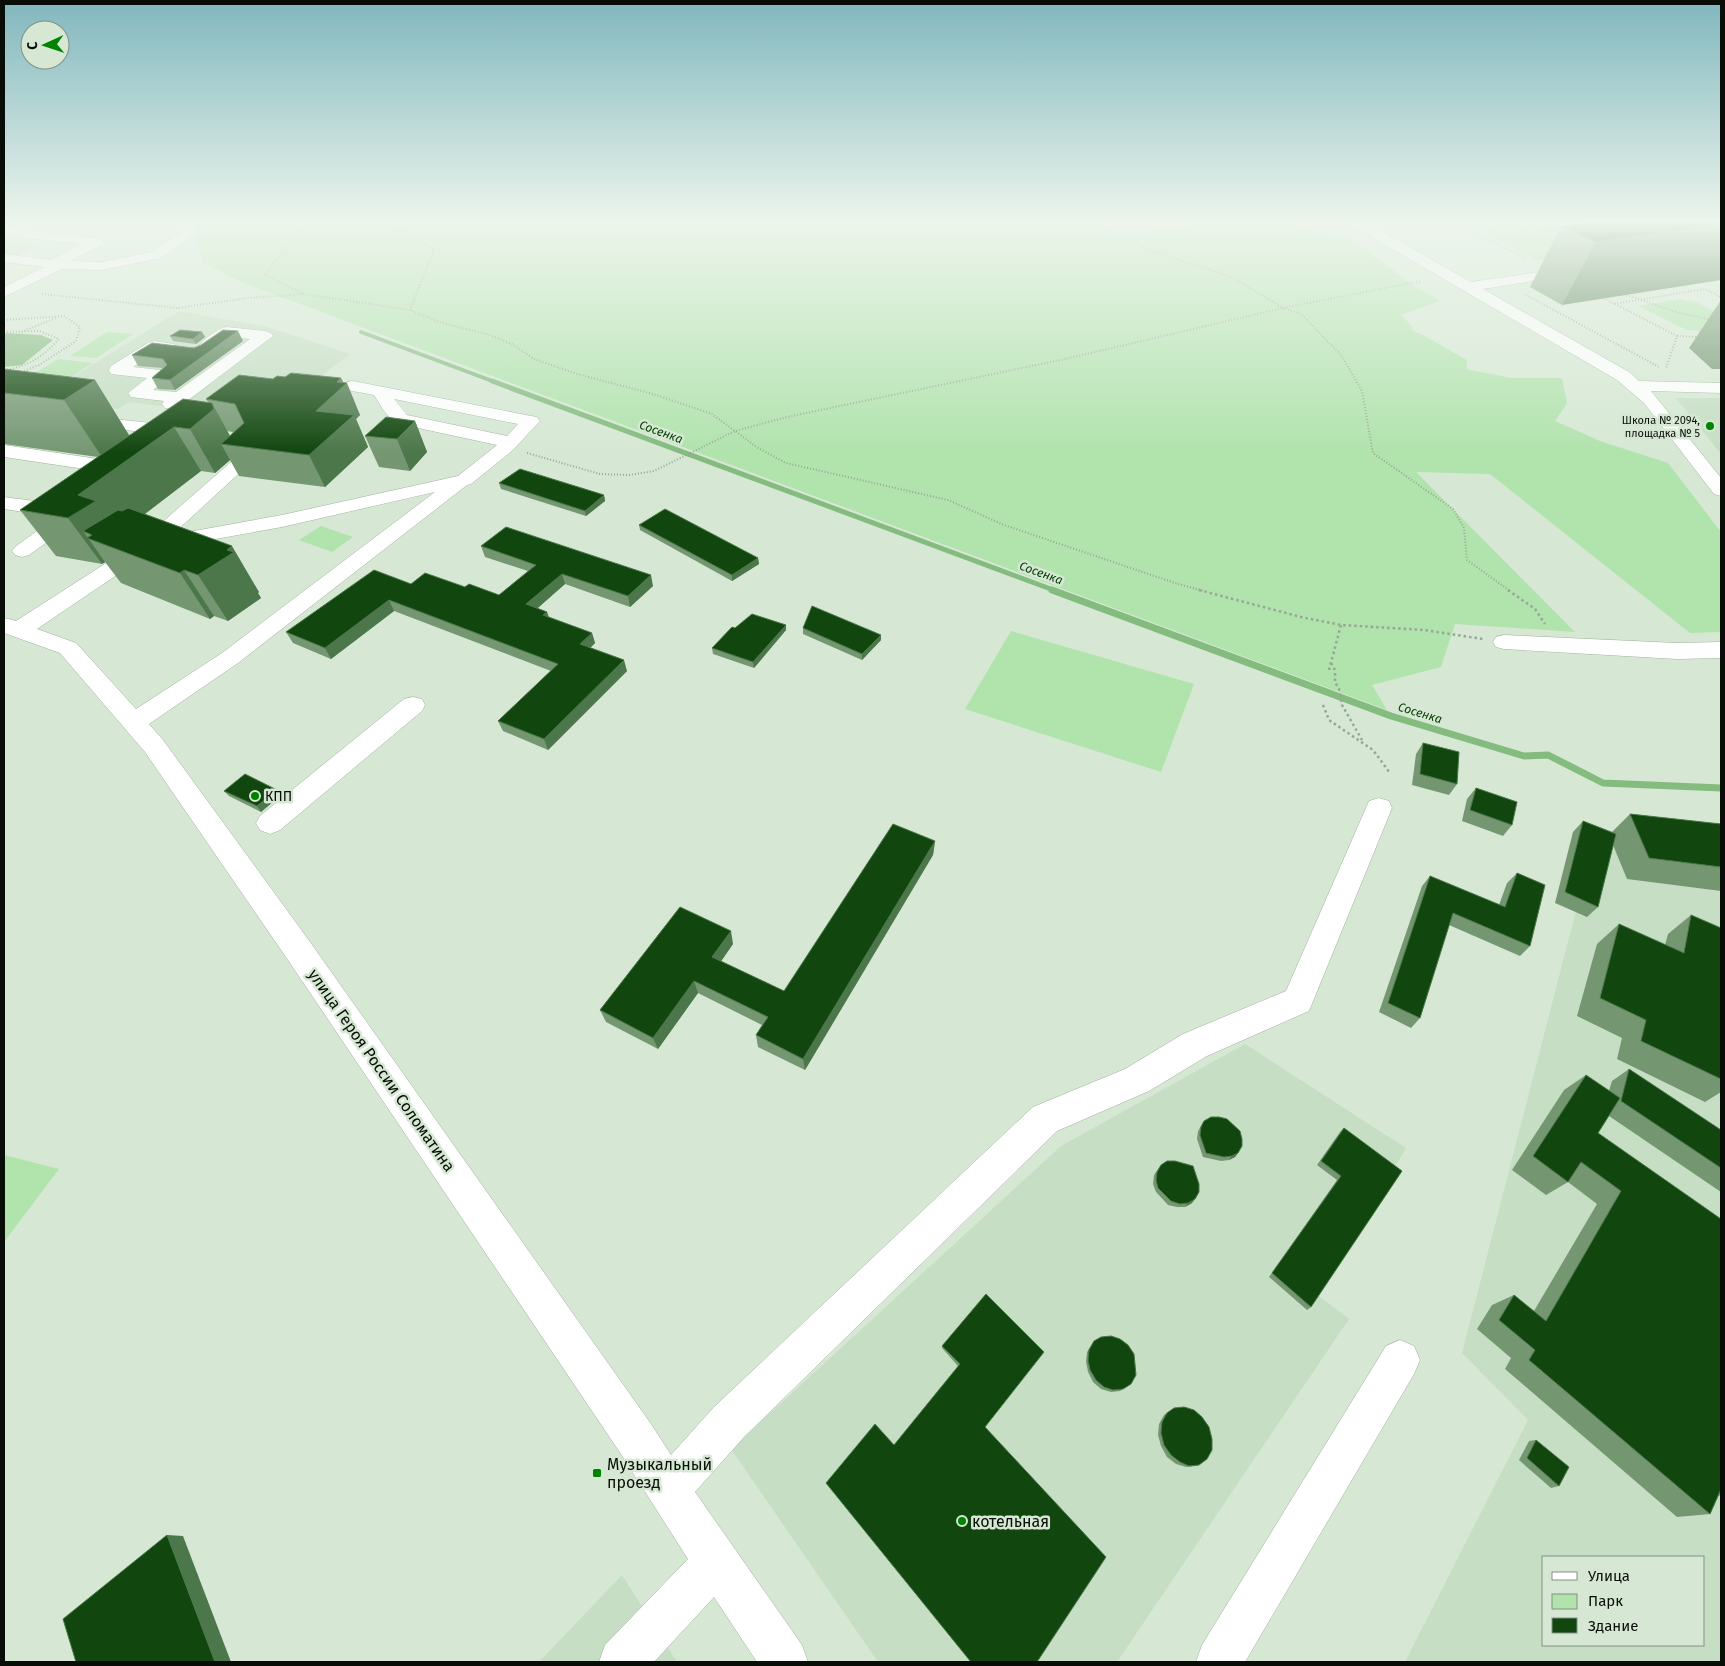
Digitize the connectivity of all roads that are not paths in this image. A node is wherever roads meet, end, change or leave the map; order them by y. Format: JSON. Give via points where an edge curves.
{"nodes":[{"id":1,"x":1490,"y":298,"type":"edge"},
{"id":2,"x":353,"y":386,"type":"dead end"},
{"id":3,"x":1637,"y":386,"type":"junction"},
{"id":4,"x":1721,"y":388,"type":"edge"},
{"id":5,"x":381,"y":392,"type":"junction"},
{"id":6,"x":179,"y":398,"type":"junction"},
{"id":7,"x":72,"y":420,"type":"edge"},
{"id":8,"x":195,"y":431,"type":"junction"},
{"id":9,"x":224,"y":438,"type":"edge"},
{"id":10,"x":509,"y":444,"type":"junction"},
{"id":11,"x":165,"y":448,"type":"edge"},
{"id":12,"x":4,"y":451,"type":"edge"},
{"id":13,"x":464,"y":480,"type":"junction"},
{"id":14,"x":111,"y":487,"type":"edge"},
{"id":15,"x":1721,"y":490,"type":"edge"},
{"id":16,"x":4,"y":503,"type":"edge"},
{"id":17,"x":149,"y":544,"type":"junction"},
{"id":18,"x":22,"y":550,"type":"dead end"},
{"id":19,"x":11,"y":628,"type":"edge"},
{"id":20,"x":1504,"y":642,"type":"road end"},
{"id":21,"x":1721,"y":650,"type":"edge"},
{"id":22,"x":414,"y":705,"type":"dead end"},
{"id":23,"x":134,"y":722,"type":"junction"},
{"id":24,"x":1379,"y":808,"type":"dead end"},
{"id":25,"x":270,"y":823,"type":"dead end"},
{"id":26,"x":1400,"y":1360,"type":"dead end"},
{"id":27,"x":668,"y":1490,"type":"junction"},
{"id":28,"x":717,"y":1561,"type":"junction"},
{"id":29,"x":622,"y":1662,"type":"edge"},
{"id":30,"x":785,"y":1662,"type":"edge"},
{"id":31,"x":1219,"y":1662,"type":"edge"}],
"edges":[{"from":1,"to":3,"type":"street"},
{"from":2,"to":5,"type":"street"},
{"from":3,"to":4,"type":"street"},
{"from":3,"to":15,"type":"street"},
{"from":5,"to":10,"type":"street","via":[[401,419]]},
{"from":5,"to":10,"type":"street","via":[[531,421]]},
{"from":6,"to":6,"type":"street","via":[[265,336],[226,332],[199,351],[154,346],[117,370],[163,375],[137,393]]},
{"from":6,"to":8,"type":"street","via":[[171,404],[213,409],[218,415]]},
{"from":7,"to":8,"type":"street"},
{"from":8,"to":11,"type":"street"},
{"from":9,"to":17,"type":"street","via":[[244,441],[250,455]]},
{"from":10,"to":13,"type":"street"},
{"from":12,"to":14,"type":"street","via":[[138,468]]},
{"from":13,"to":17,"type":"street","via":[[282,521]]},
{"from":13,"to":23,"type":"street","via":[[230,658]]},
{"from":16,"to":18,"type":"street","via":[[81,508]]},
{"from":17,"to":19,"type":"street"},
{"from":19,"to":23,"type":"street","name":"улица Героя России Соломатина","via":[[68,648]]},
{"from":20,"to":21,"type":"street","via":[[1677,651]]},
{"from":22,"to":25,"type":"street"},
{"from":23,"to":27,"type":"street","name":"улица Героя России Соломатина","via":[[300,951]]},
{"from":24,"to":27,"type":"street","via":[[1298,1000],[1195,1045],[1137,1080],[1046,1119],[729,1422]]},
{"from":26,"to":31,"type":"street"},
{"from":27,"to":28,"type":"street","name":"улица Героя России Соломатина"},
{"from":28,"to":29,"type":"street"},
{"from":28,"to":30,"type":"street","name":"улица Героя России Соломатина"}]}
